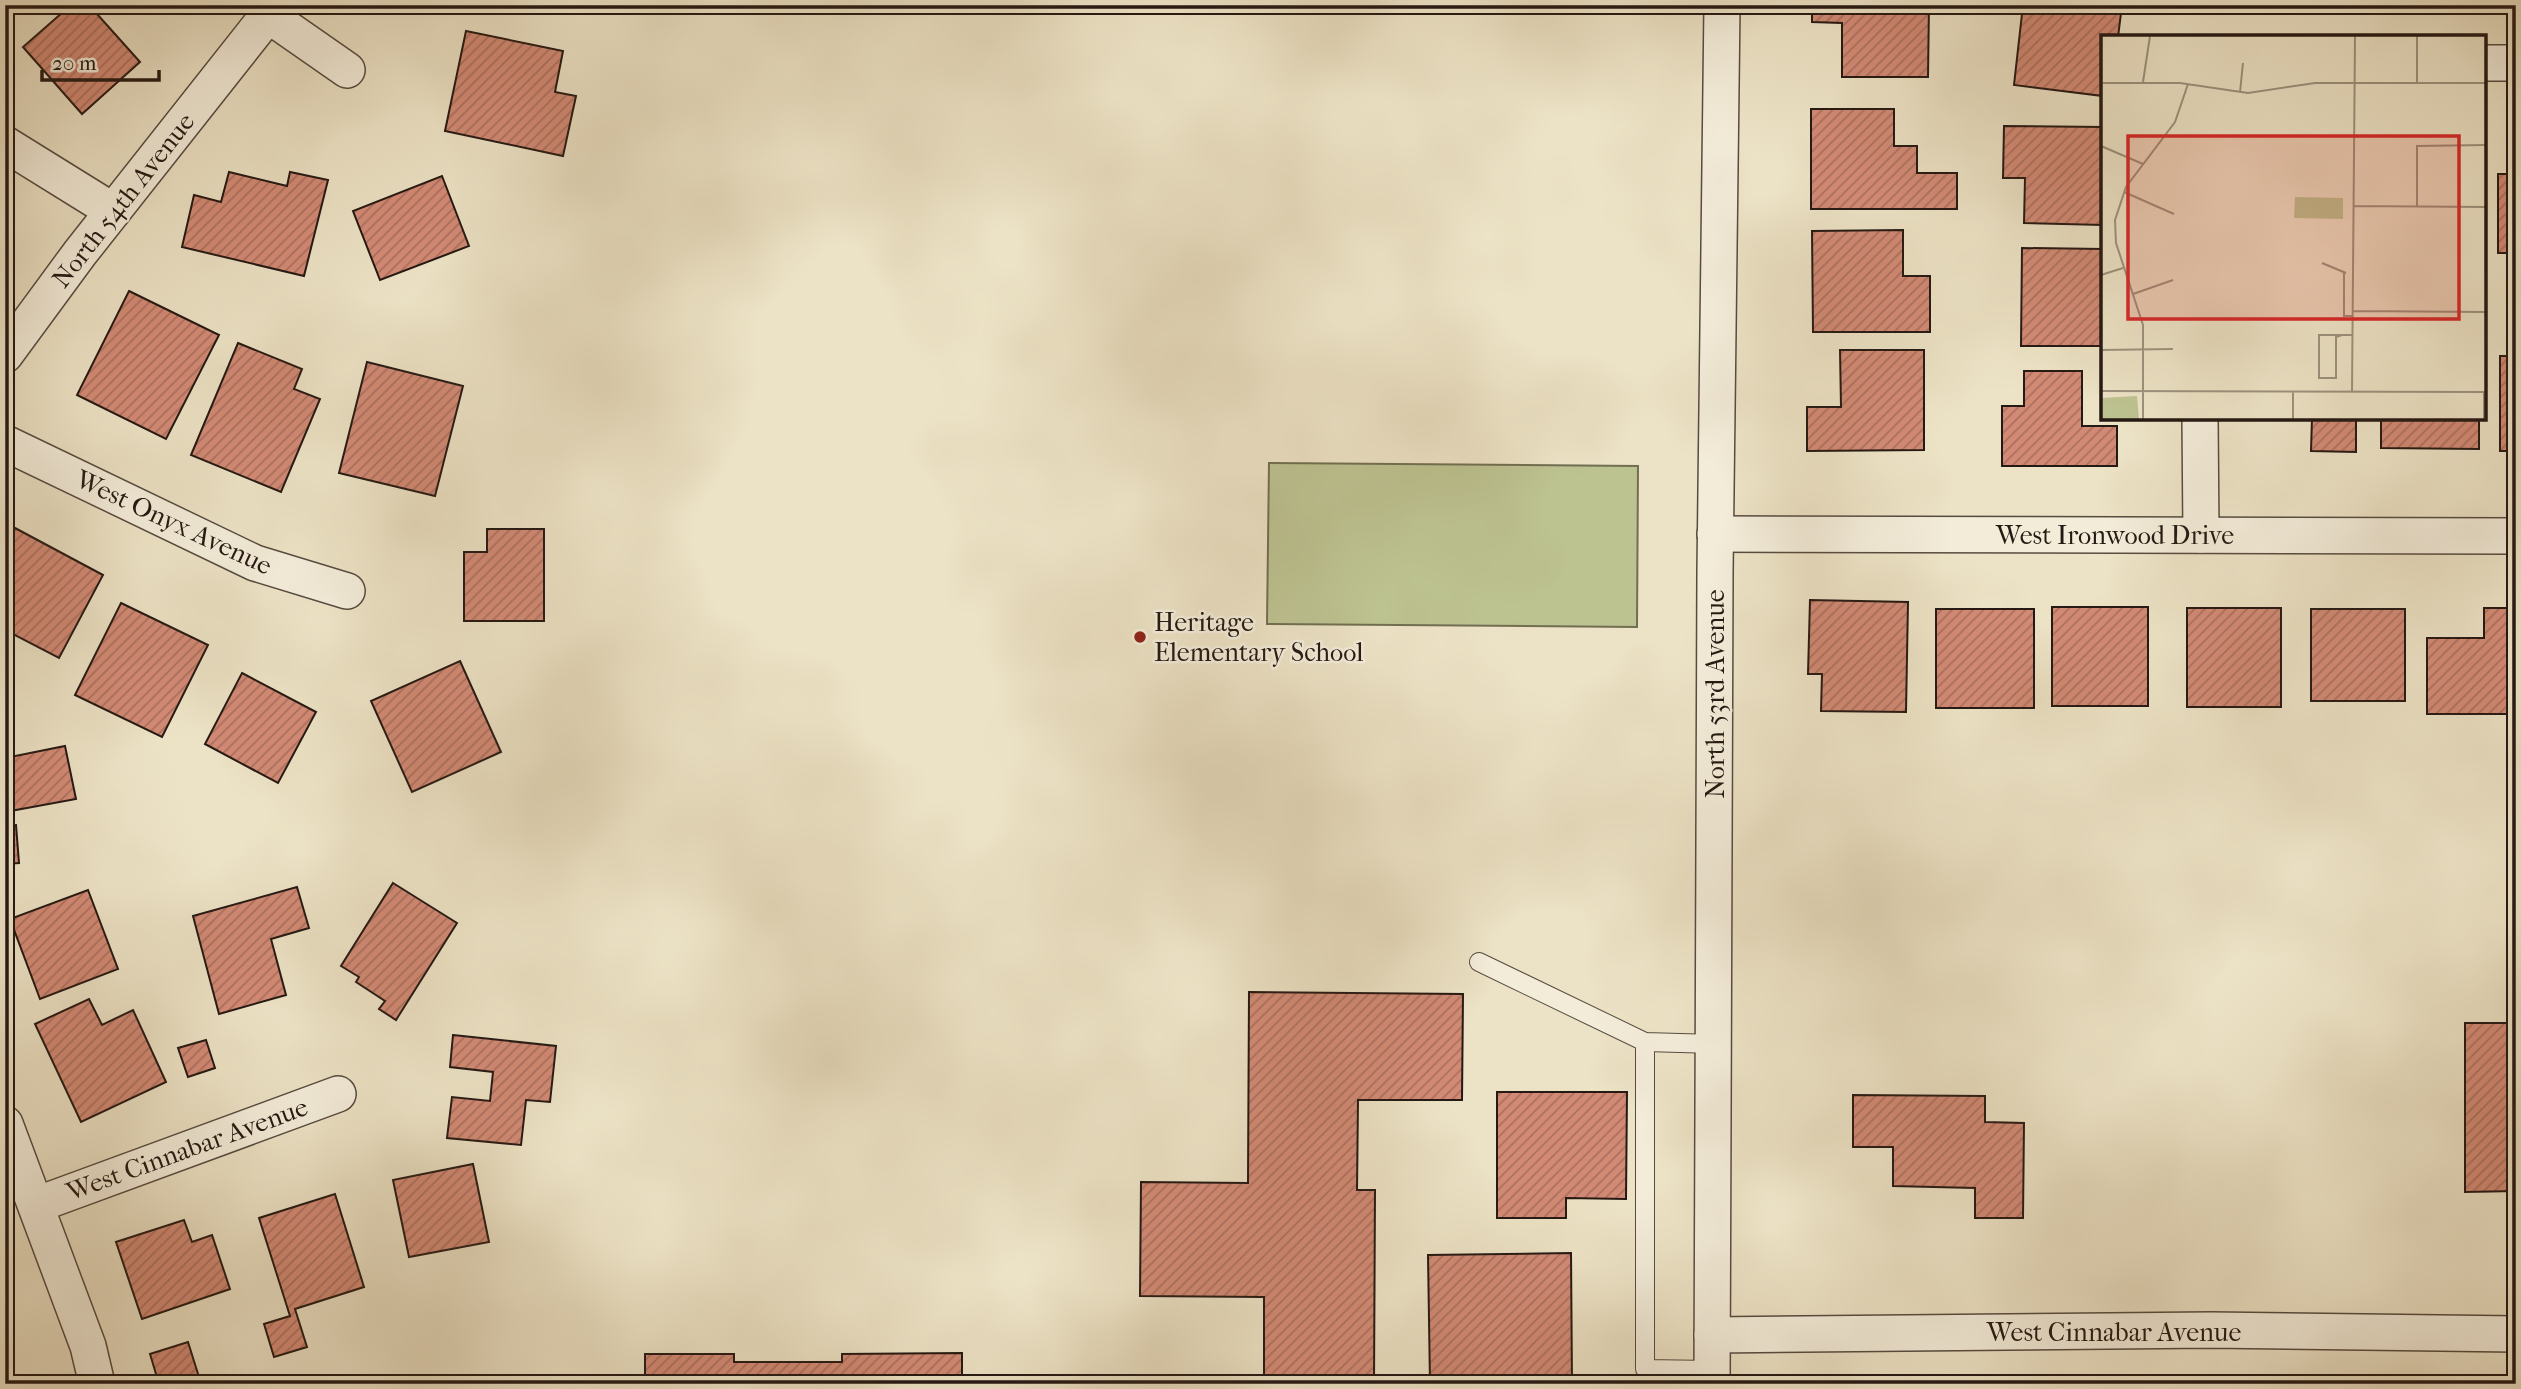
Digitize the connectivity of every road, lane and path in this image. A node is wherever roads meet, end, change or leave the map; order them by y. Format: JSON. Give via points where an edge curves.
{"nodes":[{"id":1,"x":1722,"y":5,"type":"edge"},
{"id":2,"x":272,"y":10,"type":"edge"},
{"id":3,"x":2486,"y":63,"type":"edge"},
{"id":4,"x":2516,"y":63,"type":"edge"},
{"id":5,"x":347,"y":70,"type":"dead end"},
{"id":6,"x":5,"y":144,"type":"edge"},
{"id":7,"x":113,"y":211,"type":"junction"},
{"id":8,"x":5,"y":355,"type":"edge"},
{"id":9,"x":2200,"y":420,"type":"edge"},
{"id":10,"x":5,"y":443,"type":"edge"},
{"id":11,"x":1715,"y":534,"type":"junction"},
{"id":12,"x":2201,"y":536,"type":"junction"},
{"id":13,"x":2516,"y":536,"type":"edge"},
{"id":14,"x":347,"y":591,"type":"dead end"},
{"id":15,"x":1479,"y":962,"type":"dead end"},
{"id":16,"x":1645,"y":1042,"type":"junction"},
{"id":17,"x":1715,"y":1044,"type":"junction"},
{"id":18,"x":338,"y":1094,"type":"dead end"},
{"id":19,"x":5,"y":1124,"type":"edge"},
{"id":20,"x":36,"y":1205,"type":"junction"},
{"id":21,"x":2516,"y":1334,"type":"edge"},
{"id":22,"x":1712,"y":1335,"type":"junction"},
{"id":23,"x":1712,"y":1377,"type":"edge"},
{"id":24,"x":97,"y":1384,"type":"edge"}],
"edges":[{"from":1,"to":11,"type":"street","name":"North 53rd Avenue"},
{"from":2,"to":5,"type":"street","name":"North 54th Avenue"},
{"from":2,"to":7,"type":"street","name":"North 54th Avenue"},
{"from":3,"to":4,"type":"street"},
{"from":6,"to":7,"type":"street"},
{"from":7,"to":8,"type":"street","name":"North 54th Avenue"},
{"from":9,"to":12,"type":"street"},
{"from":10,"to":14,"type":"street","name":"West Onyx Avenue","via":[[255,563]]},
{"from":11,"to":12,"type":"street","name":"West Ironwood Drive"},
{"from":11,"to":17,"type":"street","name":"North 53rd Avenue"},
{"from":12,"to":13,"type":"street","name":"West Ironwood Drive"},
{"from":15,"to":16,"type":"lane"},
{"from":16,"to":17,"type":"lane"},
{"from":16,"to":23,"type":"lane","via":[[1645,1369]]},
{"from":17,"to":22,"type":"street","name":"North 53rd Avenue"},
{"from":18,"to":20,"type":"street","name":"West Cinnabar Avenue"},
{"from":19,"to":20,"type":"street"},
{"from":20,"to":24,"type":"street","via":[[88,1346]]},
{"from":21,"to":22,"type":"street","name":"West Cinnabar Avenue","via":[[2211,1330]]},
{"from":22,"to":23,"type":"street","name":"North 53rd Avenue"}]}
